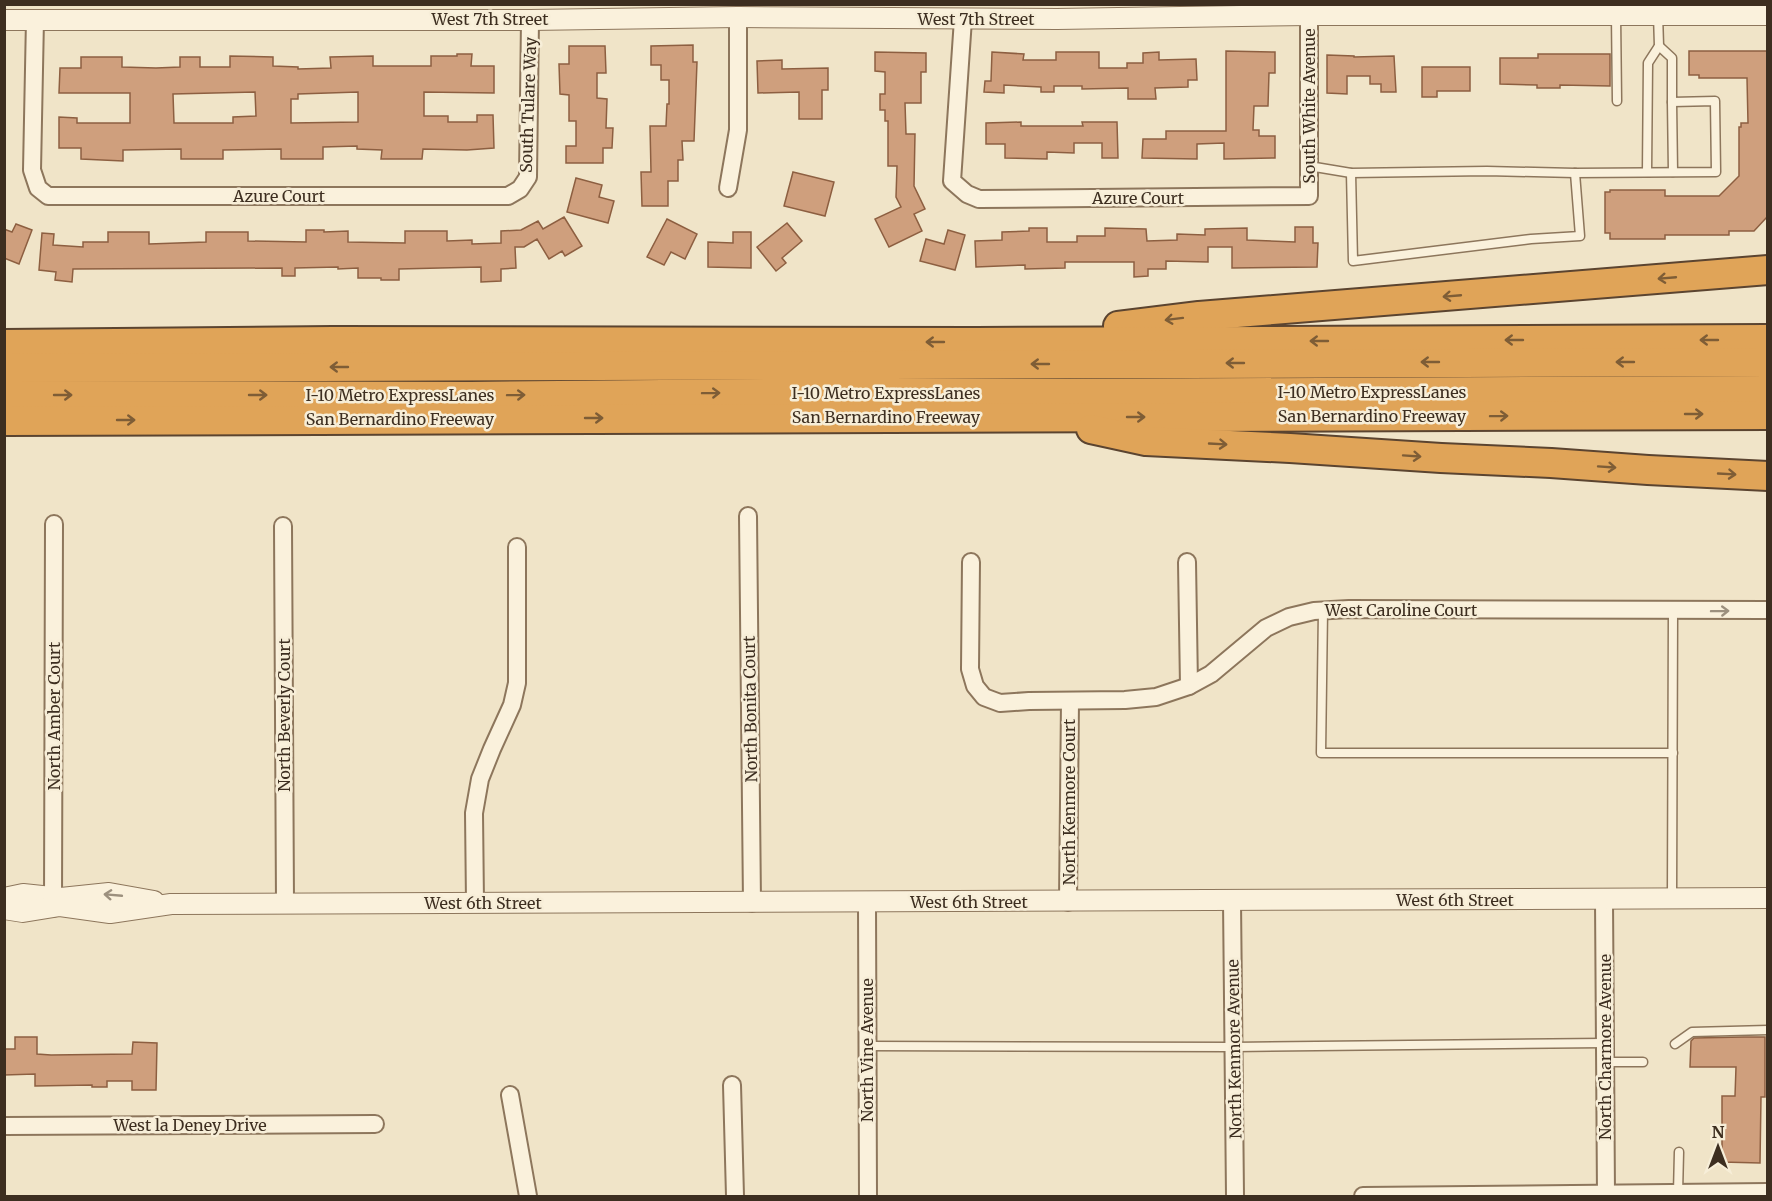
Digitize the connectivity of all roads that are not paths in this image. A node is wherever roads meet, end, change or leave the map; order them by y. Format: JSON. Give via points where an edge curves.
{"nodes":[{"id":1,"x":1587,"y":9,"type":"edge"},
{"id":2,"x":1688,"y":9,"type":"edge"},
{"id":3,"x":632,"y":11,"type":"edge"},
{"id":4,"x":741,"y":11,"type":"edge"},
{"id":5,"x":397,"y":12,"type":"edge"},
{"id":6,"x":866,"y":12,"type":"edge"},
{"id":7,"x":1057,"y":12,"type":"edge"},
{"id":8,"x":1616,"y":14,"type":"junction"},
{"id":9,"x":1658,"y":14,"type":"junction"},
{"id":10,"x":1310,"y":15,"type":"junction"},
{"id":11,"x":1767,"y":15,"type":"edge"},
{"id":12,"x":520,"y":17,"type":"junction"},
{"id":13,"x":35,"y":19,"type":"junction"},
{"id":14,"x":963,"y":19,"type":"junction"},
{"id":15,"x":4,"y":20,"type":"edge"},
{"id":16,"x":1659,"y":46,"type":"junction"},
{"id":17,"x":1617,"y":101,"type":"dead end"},
{"id":18,"x":1672,"y":102,"type":"junction"},
{"id":19,"x":1309,"y":166,"type":"junction"},
{"id":20,"x":1647,"y":172,"type":"junction"},
{"id":21,"x":1672,"y":172,"type":"junction"},
{"id":22,"x":1351,"y":173,"type":"junction"},
{"id":23,"x":1575,"y":173,"type":"junction"},
{"id":24,"x":728,"y":188,"type":"dead end"},
{"id":25,"x":520,"y":189,"type":"joint"},
{"id":26,"x":1309,"y":196,"type":"joint"},
{"id":27,"x":1767,"y":270,"type":"edge"},
{"id":28,"x":1767,"y":339,"type":"edge"},
{"id":29,"x":975,"y":342,"type":"junction"},
{"id":30,"x":4,"y":344,"type":"edge"},
{"id":31,"x":1767,"y":362,"type":"edge"},
{"id":32,"x":4,"y":368,"type":"edge"},
{"id":33,"x":1767,"y":390,"type":"edge"},
{"id":34,"x":4,"y":395,"type":"edge"},
{"id":35,"x":1767,"y":414,"type":"edge"},
{"id":36,"x":1036,"y":417,"type":"junction"},
{"id":37,"x":4,"y":421,"type":"edge"},
{"id":38,"x":1767,"y":476,"type":"edge"},
{"id":39,"x":747,"y":516,"type":"dead end"},
{"id":40,"x":54,"y":524,"type":"dead end"},
{"id":41,"x":283,"y":526,"type":"dead end"},
{"id":42,"x":518,"y":547,"type":"dead end"},
{"id":43,"x":971,"y":562,"type":"dead end"},
{"id":44,"x":1187,"y":562,"type":"dead end"},
{"id":45,"x":1323,"y":610,"type":"junction"},
{"id":46,"x":1767,"y":610,"type":"edge"},
{"id":47,"x":1673,"y":611,"type":"junction"},
{"id":48,"x":1189,"y":686,"type":"junction"},
{"id":49,"x":1070,"y":701,"type":"junction"},
{"id":50,"x":1673,"y":753,"type":"junction"},
{"id":51,"x":4,"y":898,"type":"edge"},
{"id":52,"x":1767,"y":898,"type":"edge"},
{"id":53,"x":1672,"y":899,"type":"junction"},
{"id":54,"x":1604,"y":900,"type":"junction"},
{"id":55,"x":1232,"y":901,"type":"junction"},
{"id":56,"x":1068,"y":902,"type":"junction"},
{"id":57,"x":53,"y":903,"type":"junction"},
{"id":58,"x":475,"y":903,"type":"junction"},
{"id":59,"x":752,"y":903,"type":"junction"},
{"id":60,"x":867,"y":903,"type":"junction"},
{"id":61,"x":285,"y":904,"type":"junction"},
{"id":62,"x":4,"y":909,"type":"edge"},
{"id":63,"x":1767,"y":1030,"type":"edge"},
{"id":64,"x":1605,"y":1043,"type":"junction"},
{"id":65,"x":1675,"y":1044,"type":"dead end"},
{"id":66,"x":867,"y":1046,"type":"junction"},
{"id":67,"x":1234,"y":1047,"type":"junction"},
{"id":68,"x":1605,"y":1062,"type":"junction"},
{"id":69,"x":1643,"y":1062,"type":"dead end"},
{"id":70,"x":732,"y":1085,"type":"dead end"},
{"id":71,"x":510,"y":1095,"type":"dead end"},
{"id":72,"x":375,"y":1124,"type":"dead end"},
{"id":73,"x":4,"y":1126,"type":"edge"},
{"id":74,"x":1679,"y":1152,"type":"dead end"},
{"id":75,"x":1767,"y":1192,"type":"edge"},
{"id":76,"x":1678,"y":1193,"type":"junction"},
{"id":77,"x":1606,"y":1194,"type":"junction"},
{"id":78,"x":528,"y":1197,"type":"edge"},
{"id":79,"x":735,"y":1197,"type":"edge"},
{"id":80,"x":868,"y":1197,"type":"edge"},
{"id":81,"x":1235,"y":1197,"type":"edge"},
{"id":82,"x":1363,"y":1197,"type":"edge"}],
"edges":[{"from":1,"to":8,"type":"street","name":"West 7th Street"},
{"from":1,"to":10,"type":"street","name":"West 7th Street"},
{"from":2,"to":9,"type":"street","name":"West 7th Street"},
{"from":2,"to":11,"type":"street","name":"West 7th Street"},
{"from":3,"to":4,"type":"street","name":"West 7th Street"},
{"from":3,"to":12,"type":"street","name":"West 7th Street"},
{"from":4,"to":6,"type":"street","name":"West 7th Street"},
{"from":4,"to":24,"type":"street","via":[[738,130]]},
{"from":5,"to":12,"type":"street","name":"West 7th Street"},
{"from":5,"to":13,"type":"street","name":"West 7th Street"},
{"from":6,"to":14,"type":"street","name":"West 7th Street"},
{"from":7,"to":10,"type":"street","name":"West 7th Street"},
{"from":7,"to":14,"type":"street","name":"West 7th Street"},
{"from":8,"to":9,"type":"street","name":"West 7th Street"},
{"from":8,"to":17,"type":"lane"},
{"from":9,"to":16,"type":"lane"},
{"from":10,"to":19,"type":"street","name":"South White Avenue"},
{"from":12,"to":25,"type":"street","name":"South Tulare Way","via":[[528,177]]},
{"from":13,"to":15,"type":"street","name":"West 7th Street"},
{"from":13,"to":25,"type":"street","name":"Azure Court","via":[[32,170],[38,188],[48,196],[508,196]]},
{"from":14,"to":26,"type":"street","name":"Azure Court","via":[[952,181],[967,194],[979,199]]},
{"from":16,"to":18,"type":"lane","via":[[1672,58]]},
{"from":16,"to":20,"type":"lane","via":[[1648,63]]},
{"from":18,"to":21,"type":"lane"},
{"from":18,"to":21,"type":"lane","via":[[1715,101],[1716,172]]},
{"from":19,"to":22,"type":"lane"},
{"from":19,"to":26,"type":"street","name":"South White Avenue"},
{"from":20,"to":21,"type":"lane"},
{"from":20,"to":23,"type":"lane"},
{"from":22,"to":23,"type":"lane"},
{"from":22,"to":23,"type":"lane","via":[[1353,261],[1580,236]]},
{"from":27,"to":29,"type":"highway","one_way":true,"via":[[1199,316]]},
{"from":28,"to":29,"type":"highway","one_way":true},
{"from":29,"to":30,"type":"highway","one_way":true},
{"from":31,"to":32,"type":"highway","name":"I-10 Metro ExpressLanes","one_way":true},
{"from":34,"to":33,"type":"highway","name":"I-10 Metro ExpressLanes","one_way":true},
{"from":36,"to":35,"type":"highway","name":"San Bernardino Freeway","one_way":true},
{"from":37,"to":36,"type":"highway","name":"San Bernardino Freeway","one_way":true},
{"from":36,"to":38,"type":"highway","one_way":true,"via":[[1146,441]]},
{"from":39,"to":59,"type":"street","name":"North Bonita Court"},
{"from":40,"to":57,"type":"street","name":"North Amber Court"},
{"from":41,"to":61,"type":"street","name":"North Beverly Court"},
{"from":42,"to":58,"type":"street","via":[[517,683],[512,705],[480,779],[474,813]]},
{"from":43,"to":49,"type":"street","name":"West Caroline Court","via":[[970,669],[975,686],[984,697],[1000,704]]},
{"from":44,"to":48,"type":"street"},
{"from":45,"to":47,"type":"street","name":"West Caroline Court"},
{"from":45,"to":48,"type":"street","name":"West Caroline Court","via":[[1289,617],[1266,628],[1211,674]]},
{"from":45,"to":50,"type":"lane","via":[[1321,753]]},
{"from":47,"to":46,"type":"street","name":"West Caroline Court","one_way":true},
{"from":47,"to":50,"type":"lane"},
{"from":48,"to":49,"type":"street","name":"West Caroline Court","via":[[1156,697]]},
{"from":49,"to":56,"type":"street","name":"North Kenmore Court"},
{"from":50,"to":53,"type":"lane"},
{"from":51,"to":57,"type":"street","name":"West 6th Street","via":[[23,894]]},
{"from":52,"to":53,"type":"street","name":"West 6th Street"},
{"from":53,"to":54,"type":"street","name":"West 6th Street"},
{"from":54,"to":55,"type":"street","name":"West 6th Street"},
{"from":54,"to":64,"type":"street","name":"North Charmore Avenue"},
{"from":55,"to":56,"type":"street","name":"West 6th Street"},
{"from":55,"to":67,"type":"street","name":"North Kenmore Avenue"},
{"from":56,"to":60,"type":"street","name":"West 6th Street"},
{"from":57,"to":61,"type":"street","name":"West 6th Street","via":[[110,913],[171,904]]},
{"from":57,"to":62,"type":"street","name":"West 6th Street","via":[[23,912]]},
{"from":58,"to":59,"type":"street","name":"West 6th Street"},
{"from":58,"to":61,"type":"street","name":"West 6th Street"},
{"from":59,"to":60,"type":"street","name":"West 6th Street"},
{"from":60,"to":66,"type":"street","name":"North Vine Avenue"},
{"from":63,"to":65,"type":"lane","via":[[1701,1030]]},
{"from":64,"to":67,"type":"lane"},
{"from":64,"to":68,"type":"street","name":"North Charmore Avenue"},
{"from":66,"to":67,"type":"lane"},
{"from":66,"to":80,"type":"street","name":"North Vine Avenue"},
{"from":67,"to":81,"type":"street","name":"North Kenmore Avenue"},
{"from":68,"to":69,"type":"lane"},
{"from":68,"to":77,"type":"street","name":"North Charmore Avenue"},
{"from":70,"to":79,"type":"street"},
{"from":71,"to":78,"type":"street"},
{"from":72,"to":73,"type":"street","name":"West la Deney Drive"},
{"from":74,"to":76,"type":"lane"},
{"from":75,"to":76,"type":"street"},
{"from":76,"to":77,"type":"street"},
{"from":77,"to":82,"type":"street"}]}
